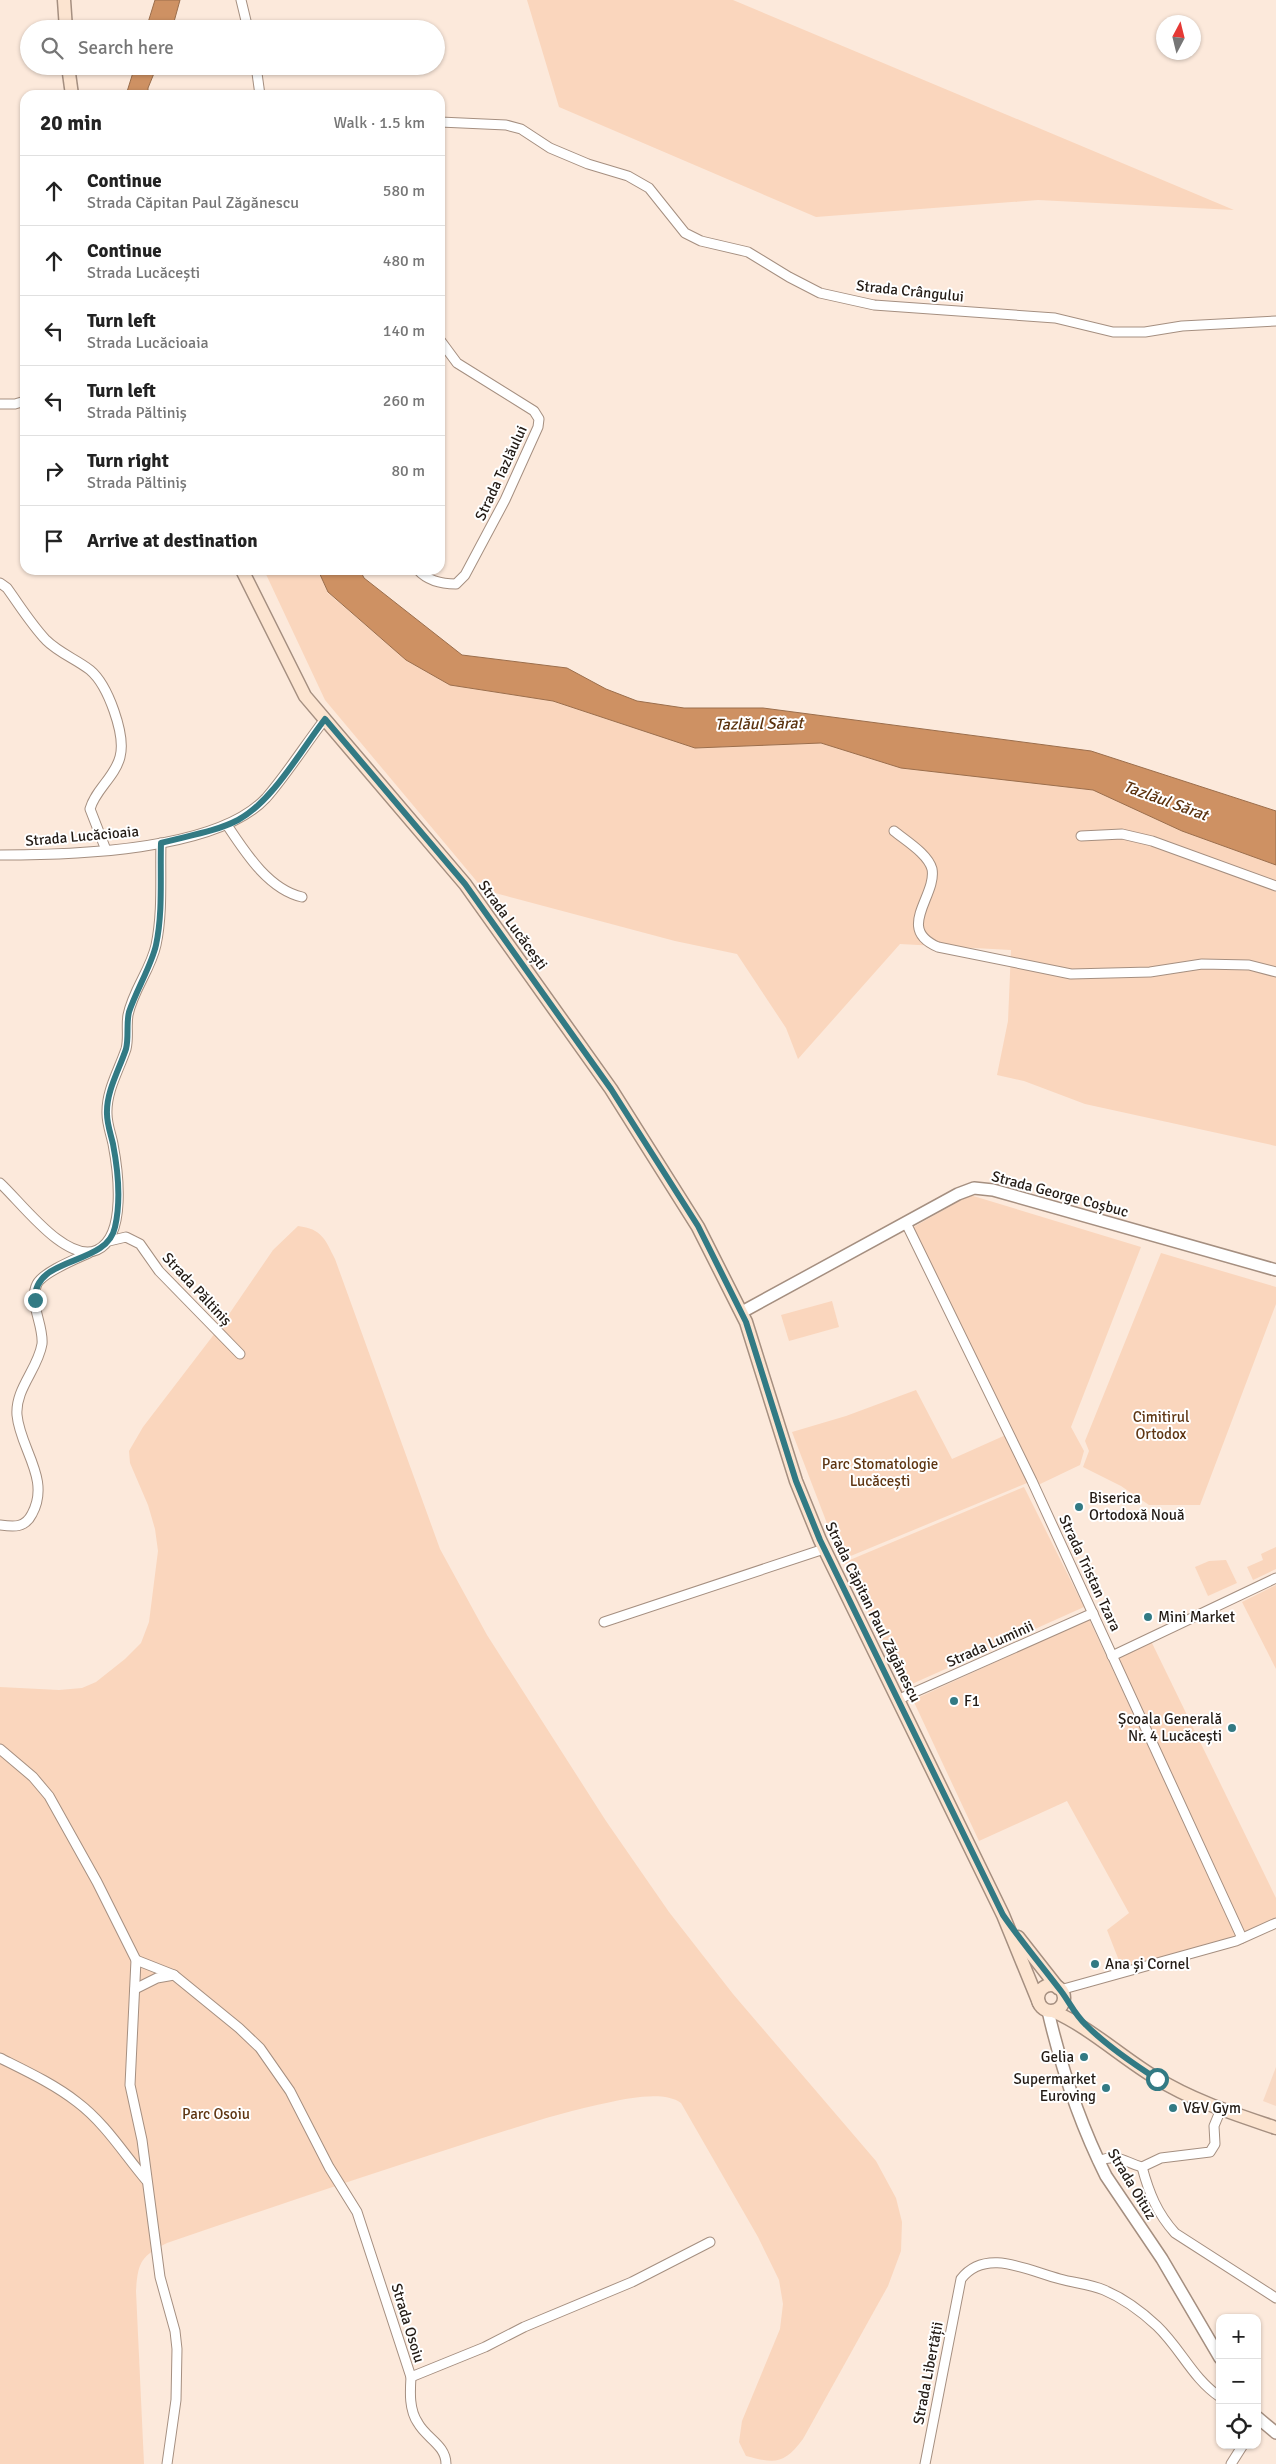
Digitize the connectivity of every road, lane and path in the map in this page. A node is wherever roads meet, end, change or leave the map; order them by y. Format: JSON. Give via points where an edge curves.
{"nodes":[{"id":1,"x":64,"y":0,"type":"edge"},
{"id":2,"x":241,"y":0,"type":"edge"},
{"id":3,"x":65,"y":20,"type":"edge"},
{"id":4,"x":246,"y":20,"type":"edge"},
{"id":5,"x":69,"y":75,"type":"edge"},
{"id":6,"x":257,"y":75,"type":"edge"},
{"id":7,"x":71,"y":90,"type":"edge"},
{"id":8,"x":259,"y":90,"type":"edge"},
{"id":9,"x":445,"y":122,"type":"edge"},
{"id":10,"x":1276,"y":321,"type":"edge"},
{"id":11,"x":445,"y":347,"type":"edge"},
{"id":12,"x":20,"y":403,"type":"edge"},
{"id":13,"x":0,"y":404,"type":"edge"},
{"id":14,"x":244,"y":575,"type":"edge"},
{"id":15,"x":425,"y":575,"type":"edge"},
{"id":16,"x":0,"y":583,"type":"edge"},
{"id":17,"x":325,"y":719,"type":"junction"},
{"id":18,"x":227,"y":825,"type":"junction"},
{"id":19,"x":894,"y":831,"type":"dead end"},
{"id":20,"x":1081,"y":836,"type":"dead end"},
{"id":21,"x":161,"y":843,"type":"junction"},
{"id":22,"x":106,"y":850,"type":"junction"},
{"id":23,"x":0,"y":855,"type":"edge"},
{"id":24,"x":1276,"y":886,"type":"edge"},
{"id":25,"x":302,"y":897,"type":"dead end"},
{"id":26,"x":1276,"y":972,"type":"edge"},
{"id":27,"x":0,"y":1183,"type":"edge"},
{"id":28,"x":906,"y":1223,"type":"junction"},
{"id":29,"x":109,"y":1241,"type":"junction"},
{"id":30,"x":91,"y":1252,"type":"junction"},
{"id":31,"x":1276,"y":1270,"type":"edge"},
{"id":32,"x":742,"y":1312,"type":"junction"},
{"id":33,"x":240,"y":1354,"type":"dead end"},
{"id":34,"x":0,"y":1525,"type":"edge"},
{"id":35,"x":824,"y":1549,"type":"junction"},
{"id":36,"x":1276,"y":1578,"type":"edge"},
{"id":37,"x":1094,"y":1613,"type":"junction"},
{"id":38,"x":604,"y":1622,"type":"dead end"},
{"id":39,"x":1112,"y":1656,"type":"junction"},
{"id":40,"x":897,"y":1700,"type":"junction"},
{"id":41,"x":0,"y":1749,"type":"edge"},
{"id":42,"x":1003,"y":1915,"type":"junction"},
{"id":43,"x":1276,"y":1923,"type":"edge"},
{"id":44,"x":1242,"y":1938,"type":"junction"},
{"id":45,"x":136,"y":1960,"type":"junction"},
{"id":46,"x":174,"y":1975,"type":"junction"},
{"id":47,"x":135,"y":1989,"type":"junction"},
{"id":48,"x":1060,"y":1990,"type":"junction"},
{"id":49,"x":1047,"y":2008,"type":"junction"},
{"id":50,"x":1104,"y":2041,"type":"junction"},
{"id":51,"x":0,"y":2058,"type":"edge"},
{"id":52,"x":1221,"y":2109,"type":"junction"},
{"id":53,"x":1276,"y":2128,"type":"edge"},
{"id":54,"x":1098,"y":2161,"type":"junction"},
{"id":55,"x":1142,"y":2167,"type":"junction"},
{"id":56,"x":146,"y":2181,"type":"junction"},
{"id":57,"x":710,"y":2242,"type":"dead end"},
{"id":58,"x":1276,"y":2298,"type":"edge"},
{"id":59,"x":1216,"y":2351,"type":"edge"},
{"id":60,"x":411,"y":2377,"type":"junction"},
{"id":61,"x":1216,"y":2395,"type":"edge"},
{"id":62,"x":1261,"y":2421,"type":"edge"},
{"id":63,"x":1276,"y":2433,"type":"edge"},
{"id":64,"x":1240,"y":2449,"type":"edge"},
{"id":65,"x":167,"y":2464,"type":"edge"},
{"id":66,"x":446,"y":2464,"type":"edge"},
{"id":67,"x":925,"y":2464,"type":"edge"},
{"id":68,"x":1231,"y":2464,"type":"edge"}],
"edges":[{"from":1,"to":3,"type":"main road"},
{"from":2,"to":4,"type":"street"},
{"from":5,"to":7,"type":"main road"},
{"from":6,"to":8,"type":"street"},
{"from":9,"to":10,"type":"street","name":"Strada Crângului","via":[[506,125],[521,129],[550,148],[628,176],[649,188],[685,233],[701,241],[748,252],[820,293],[874,305],[1055,318],[1113,332]]},
{"from":11,"to":15,"type":"street","name":"Strada Tazlăului","via":[[457,363],[534,411],[539,419],[509,492],[465,575],[456,584],[433,581]]},
{"from":12,"to":13,"type":"street"},
{"from":14,"to":17,"type":"main road","name":"Strada Lucăcești","via":[[305,696]]},
{"from":16,"to":22,"type":"street","via":[[48,641],[90,670],[107,694],[119,728],[122,749],[117,767],[90,809]]},
{"from":17,"to":18,"type":"street","name":"Strada Lucăcioaia","via":[[265,798],[240,819]]},
{"from":17,"to":32,"type":"main road","name":"Strada Lucăcești","via":[[465,884],[611,1089],[698,1226]]},
{"from":18,"to":21,"type":"street","name":"Strada Lucăcioaia"},
{"from":18,"to":25,"type":"street","via":[[251,859],[278,886]]},
{"from":19,"to":26,"type":"street","via":[[926,857],[932,868],[929,890],[919,916],[925,942],[938,947],[1071,974],[1150,972],[1202,964],[1249,965]]},
{"from":20,"to":24,"type":"street","via":[[1122,834],[1152,841]]},
{"from":21,"to":22,"type":"street","name":"Strada Lucăcioaia"},
{"from":21,"to":29,"type":"street","via":[[156,946],[128,1015],[126,1048],[111,1088],[107,1114],[118,1192],[115,1228]]},
{"from":22,"to":23,"type":"street","name":"Strada Lucăcioaia"},
{"from":27,"to":30,"type":"street","via":[[65,1245],[79,1252]]},
{"from":28,"to":31,"type":"street","name":"Strada George Coșbuc","via":[[958,1194],[974,1188],[993,1190]]},
{"from":28,"to":32,"type":"street","name":"Strada George Coșbuc"},
{"from":28,"to":37,"type":"street","name":"Strada Tristan Tzara"},
{"from":29,"to":30,"type":"street"},
{"from":29,"to":33,"type":"street","name":"Strada Păltiniș","via":[[126,1238],[140,1244],[159,1271]]},
{"from":30,"to":34,"type":"street","via":[[44,1276],[36,1286],[35,1300],[42,1340],[37,1360],[19,1398],[17,1416],[38,1478],[38,1496],[33,1513],[25,1523],[16,1527]]},
{"from":32,"to":35,"type":"main road","name":"Strada Căpitan Paul Zăgănescu","via":[[796,1481]]},
{"from":35,"to":38,"type":"street"},
{"from":35,"to":40,"type":"main road","name":"Strada Căpitan Paul Zăgănescu"},
{"from":36,"to":39,"type":"street"},
{"from":37,"to":39,"type":"street","name":"Strada Tristan Tzara"},
{"from":37,"to":40,"type":"street","name":"Strada Luminii"},
{"from":39,"to":44,"type":"street","name":"Strada Tristan Tzara"},
{"from":40,"to":42,"type":"main road","name":"Strada Căpitan Paul Zăgănescu"},
{"from":41,"to":45,"type":"street","via":[[42,1786],[60,1814]]},
{"from":42,"to":48,"type":"main road","name":"Strada Căpitan Paul Zăgănescu"},
{"from":42,"to":49,"type":"main road","name":"Strada Căpitan Paul Zăgănescu"},
{"from":43,"to":44,"type":"street"},
{"from":44,"to":48,"type":"street"},
{"from":45,"to":46,"type":"street","name":"Strada Osoiu"},
{"from":45,"to":47,"type":"street"},
{"from":46,"to":47,"type":"street","via":[[157,1978]]},
{"from":46,"to":60,"type":"street","name":"Strada Osoiu","via":[[260,2048],[290,2091],[329,2167],[357,2212]]},
{"from":47,"to":56,"type":"street","via":[[130,2077]]},
{"from":48,"to":49,"type":"main road","via":[[1062,2004]]},
{"from":48,"to":49,"type":"main road","via":[[1050,1986],[1043,1988],[1038,1995]]},
{"from":48,"to":50,"type":"main road","name":"Strada Căpitan Paul Zăgănescu","via":[[1072,2010]]},
{"from":49,"to":50,"type":"main road","name":"Strada Căpitan Paul Zăgănescu"},
{"from":49,"to":54,"type":"street","name":"Strada Oituz","via":[[1074,2100]]},
{"from":50,"to":52,"type":"main road","name":"Strada Căpitan Paul Zăgănescu","via":[[1157,2079]]},
{"from":51,"to":56,"type":"street","via":[[41,2078],[78,2102],[104,2127]]},
{"from":52,"to":53,"type":"main road","name":"Strada Căpitan Paul Zăgănescu"},
{"from":52,"to":55,"type":"street","via":[[1214,2126],[1215,2144],[1210,2152],[1161,2158]]},
{"from":54,"to":55,"type":"street","via":[[1121,2157]]},
{"from":54,"to":59,"type":"street","name":"Strada Oituz","via":[[1162,2259]]},
{"from":55,"to":58,"type":"street","via":[[1154,2204],[1162,2219],[1176,2233]]},
{"from":56,"to":65,"type":"street","via":[[160,2277],[176,2331],[176,2400]]},
{"from":57,"to":60,"type":"street","via":[[632,2282]]},
{"from":60,"to":66,"type":"street","name":"Strada Osoiu","via":[[410,2394],[416,2422],[440,2446]]},
{"from":61,"to":67,"type":"street","name":"Strada Libertății","via":[[1197,2378],[1158,2327],[1104,2290],[1016,2266],[995,2263],[973,2267],[961,2279]]},
{"from":62,"to":63,"type":"street"},
{"from":64,"to":68,"type":"street"}]}
